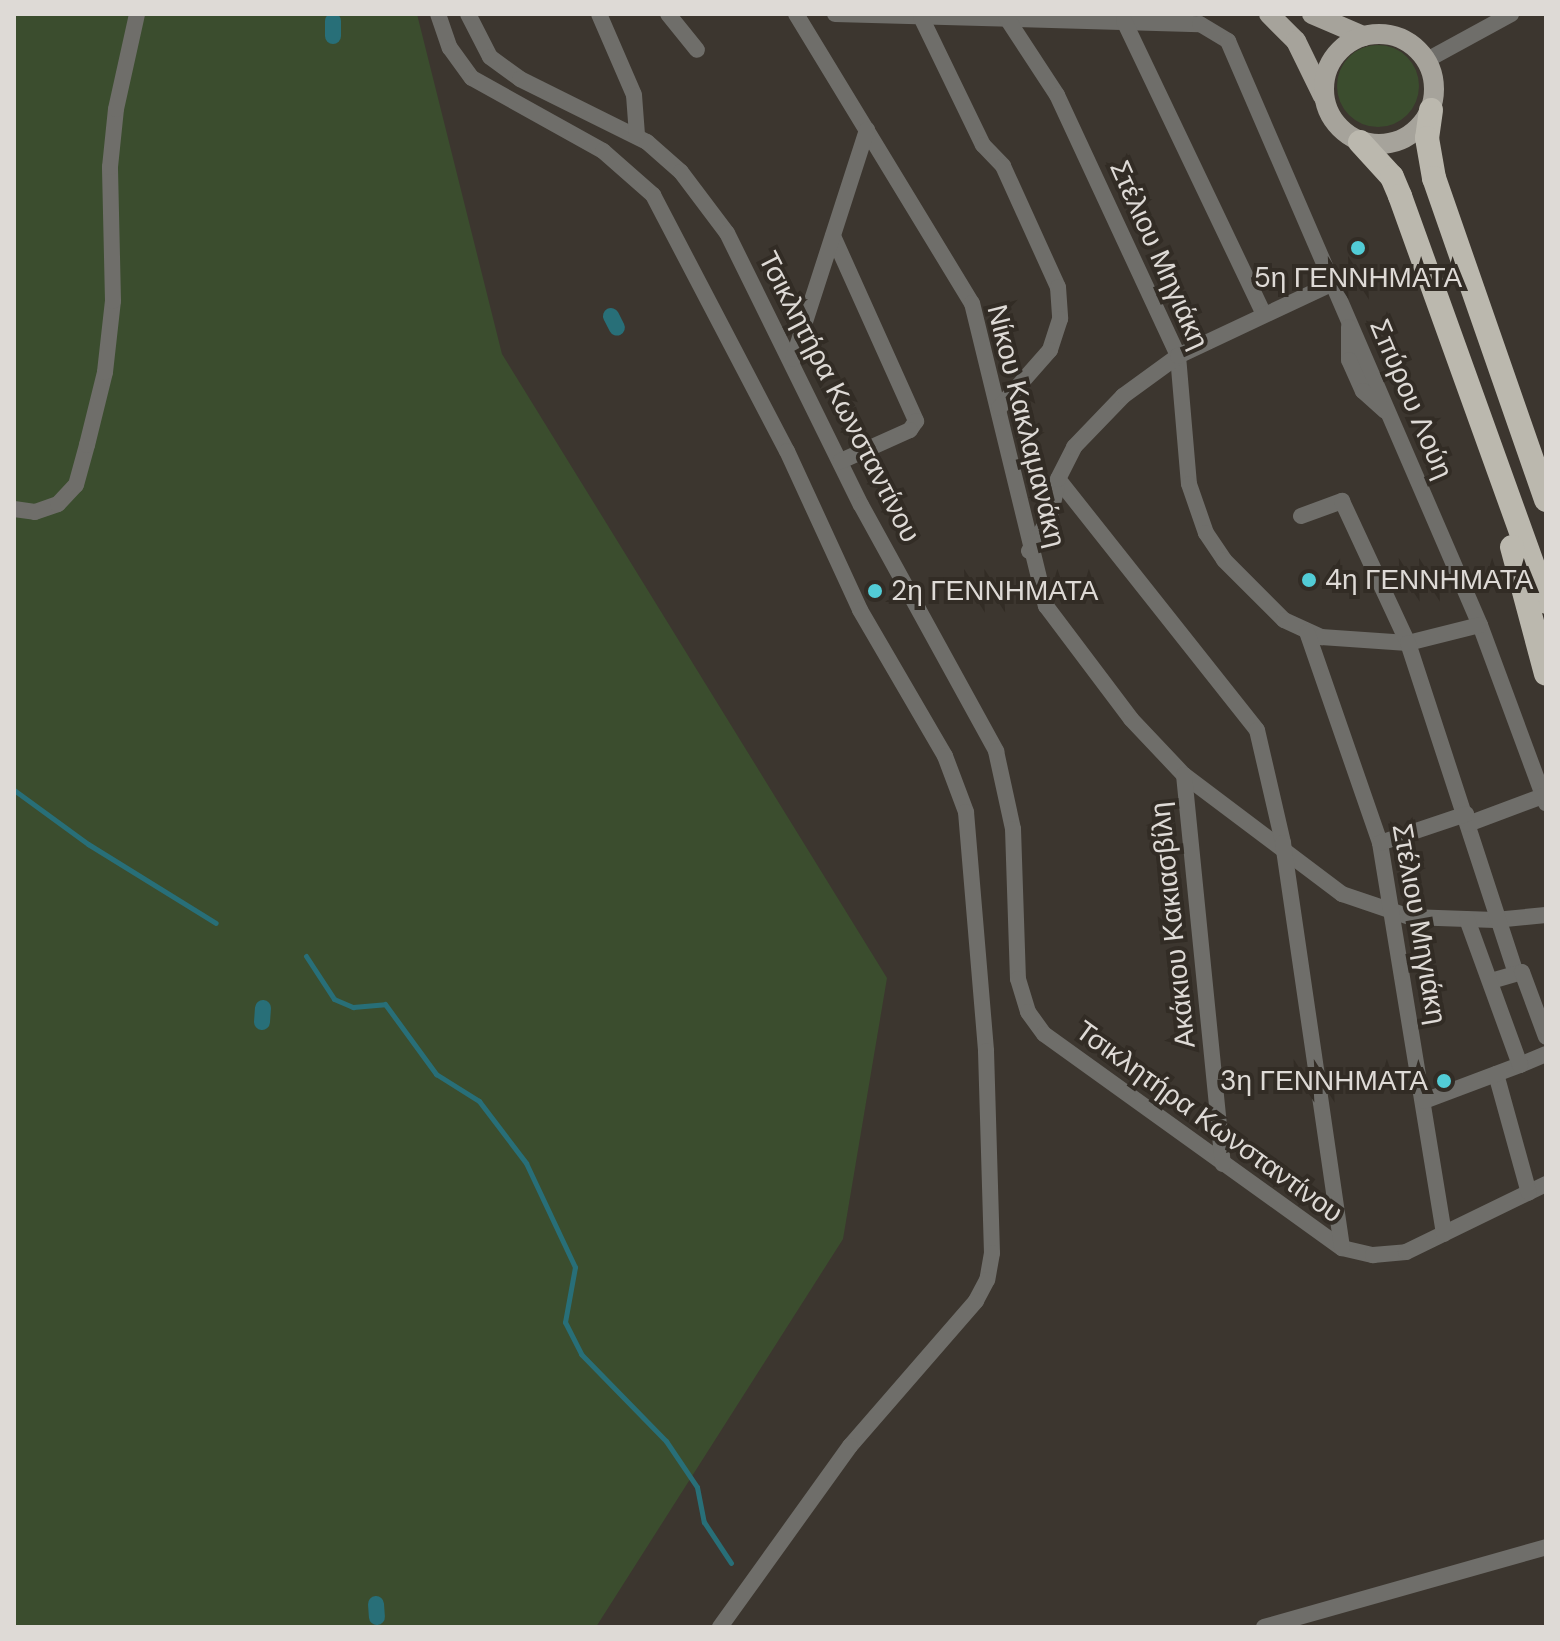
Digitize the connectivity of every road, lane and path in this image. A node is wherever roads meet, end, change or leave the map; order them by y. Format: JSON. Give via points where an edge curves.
{"nodes":[{"id":1,"x":137,"y":14,"type":"edge"},
{"id":2,"x":438,"y":14,"type":"edge"},
{"id":3,"x":468,"y":14,"type":"edge"},
{"id":4,"x":599,"y":14,"type":"edge"},
{"id":5,"x":668,"y":14,"type":"edge"},
{"id":6,"x":796,"y":14,"type":"edge"},
{"id":7,"x":835,"y":14,"type":"edge"},
{"id":8,"x":1269,"y":14,"type":"edge"},
{"id":9,"x":1312,"y":14,"type":"edge"},
{"id":10,"x":1502,"y":16,"type":"edge"},
{"id":11,"x":921,"y":17,"type":"junction"},
{"id":12,"x":1006,"y":17,"type":"junction"},
{"id":13,"x":1129,"y":19,"type":"edge"},
{"id":14,"x":1363,"y":36,"type":"junction"},
{"id":15,"x":697,"y":50,"type":"dead end"},
{"id":16,"x":1427,"y":60,"type":"junction"},
{"id":17,"x":1326,"y":103,"type":"junction"},
{"id":18,"x":1431,"y":110,"type":"junction"},
{"id":19,"x":867,"y":130,"type":"junction"},
{"id":20,"x":637,"y":135,"type":"junction"},
{"id":21,"x":1360,"y":142,"type":"junction"},
{"id":22,"x":833,"y":236,"type":"junction"},
{"id":23,"x":1333,"y":283,"type":"junction"},
{"id":24,"x":1264,"y":314,"type":"junction"},
{"id":25,"x":1178,"y":356,"type":"junction"},
{"id":26,"x":793,"y":359,"type":"junction"},
{"id":27,"x":999,"y":408,"type":"junction"},
{"id":28,"x":841,"y":461,"type":"junction"},
{"id":29,"x":1058,"y":479,"type":"junction"},
{"id":30,"x":1506,"y":489,"type":"junction"},
{"id":31,"x":1546,"y":500,"type":"edge"},
{"id":32,"x":14,"y":509,"type":"edge"},
{"id":33,"x":1301,"y":516,"type":"dead end"},
{"id":34,"x":1029,"y":551,"type":"junction"},
{"id":35,"x":1546,"y":602,"type":"edge"},
{"id":36,"x":1480,"y":625,"type":"junction"},
{"id":37,"x":1307,"y":632,"type":"junction"},
{"id":38,"x":1408,"y":643,"type":"junction"},
{"id":39,"x":1546,"y":674,"type":"edge"},
{"id":40,"x":1184,"y":775,"type":"junction"},
{"id":41,"x":1545,"y":800,"type":"edge"},
{"id":42,"x":1467,"y":819,"type":"junction"},
{"id":43,"x":1380,"y":843,"type":"junction"},
{"id":44,"x":1282,"y":854,"type":"junction"},
{"id":45,"x":1392,"y":914,"type":"junction"},
{"id":46,"x":1546,"y":915,"type":"edge"},
{"id":47,"x":1467,"y":919,"type":"junction"},
{"id":48,"x":1495,"y":920,"type":"junction"},
{"id":49,"x":1515,"y":971,"type":"junction"},
{"id":50,"x":1491,"y":981,"type":"junction"},
{"id":51,"x":1546,"y":1037,"type":"edge"},
{"id":52,"x":1546,"y":1054,"type":"edge"},
{"id":53,"x":1520,"y":1065,"type":"junction"},
{"id":54,"x":1496,"y":1074,"type":"junction"},
{"id":55,"x":1424,"y":1101,"type":"junction"},
{"id":56,"x":1223,"y":1164,"type":"junction"},
{"id":57,"x":1546,"y":1184,"type":"edge"},
{"id":58,"x":1529,"y":1193,"type":"junction"},
{"id":59,"x":1444,"y":1234,"type":"junction"},
{"id":60,"x":1342,"y":1248,"type":"junction"},
{"id":61,"x":1546,"y":1547,"type":"edge"},
{"id":62,"x":720,"y":1627,"type":"edge"},
{"id":63,"x":1264,"y":1627,"type":"edge"}],
"edges":[{"from":1,"to":32,"type":"street","via":[[116,109],[110,167],[113,301],[105,372],[87,445],[76,485],[58,504],[35,512]]},
{"from":2,"to":62,"type":"street","via":[[450,48],[472,78],[603,151],[653,195],[787,451],[860,610],[945,756],[966,812],[986,1051],[992,1253],[987,1280],[976,1301],[841,1457]]},
{"from":3,"to":20,"type":"street","name":"Τσικλητήρα Κωνσταντίνου","via":[[490,57],[509,73]]},
{"from":4,"to":20,"type":"street","via":[[634,95]]},
{"from":5,"to":15,"type":"street"},
{"from":6,"to":19,"type":"street","name":"Νίκου Κακλαμανάκη"},
{"from":7,"to":11,"type":"street"},
{"from":8,"to":17,"type":"main road","via":[[1296,41]]},
{"from":9,"to":14,"type":"main road"},
{"from":10,"to":16,"type":"street"},
{"from":11,"to":12,"type":"street"},
{"from":11,"to":27,"type":"street","via":[[983,145],[1003,166],[1058,287],[1060,319],[1050,350]]},
{"from":12,"to":13,"type":"street"},
{"from":12,"to":25,"type":"street","name":"Στέλιου Μηγιάκη","via":[[1057,95]]},
{"from":13,"to":23,"type":"street","name":"Σπύρου Λούη","via":[[1210,28],[1236,51]]},
{"from":13,"to":24,"type":"street"},
{"from":14,"to":16,"type":"main road","via":[[1392,35]]},
{"from":14,"to":17,"type":"main road","via":[[1331,63]]},
{"from":16,"to":18,"type":"main road","via":[[1433,77]]},
{"from":17,"to":21,"type":"main road","via":[[1333,120]]},
{"from":18,"to":21,"type":"main road","via":[[1409,136],[1394,143]]},
{"from":18,"to":31,"type":"highway","via":[[1427,138],[1434,178]]},
{"from":19,"to":22,"type":"street"},
{"from":19,"to":27,"type":"street","name":"Νίκου Κακλαμανάκη","via":[[972,303]]},
{"from":20,"to":26,"type":"street","name":"Τσικλητήρα Κωνσταντίνου","via":[[681,172],[727,233]]},
{"from":21,"to":30,"type":"highway","via":[[1392,177],[1400,196]]},
{"from":22,"to":26,"type":"street"},
{"from":22,"to":28,"type":"street","via":[[916,421],[910,430]]},
{"from":23,"to":24,"type":"street"},
{"from":23,"to":36,"type":"street","name":"Σπύρου Λούη"},
{"from":24,"to":25,"type":"street"},
{"from":25,"to":29,"type":"street","via":[[1102,415],[1074,447]]},
{"from":25,"to":37,"type":"street","name":"Στέλιου Μηγιάκη","via":[[1189,484],[1206,533],[1267,607]]},
{"from":26,"to":28,"type":"street","name":"Τσικλητήρα Κωνσταντίνου"},
{"from":27,"to":34,"type":"street","name":"Νίκου Κακλαμανάκη"},
{"from":28,"to":56,"type":"street","name":"Τσικλητήρα Κωνσταντίνου","via":[[996,751],[1013,829],[1017,968],[1028,1012],[1074,1061]]},
{"from":29,"to":34,"type":"street","via":[[1050,518]]},
{"from":29,"to":44,"type":"street","via":[[1253,723]]},
{"from":30,"to":35,"type":"highway"},
{"from":30,"to":39,"type":"highway","via":[[1511,545]]},
{"from":33,"to":38,"type":"street","via":[[1342,501]]},
{"from":34,"to":40,"type":"street","name":"Νίκου Κακλαμανάκη","via":[[1052,619],[1131,719]]},
{"from":36,"to":38,"type":"street","name":"Στέλιου Μηγιάκη"},
{"from":36,"to":41,"type":"street","name":"Σπύρου Λούη"},
{"from":37,"to":38,"type":"street","name":"Στέλιου Μηγιάκη"},
{"from":37,"to":43,"type":"street","name":"Στέλιου Μηγιάκη"},
{"from":38,"to":42,"type":"street"},
{"from":40,"to":44,"type":"street","name":"Νίκου Κακλαμανάκη"},
{"from":40,"to":56,"type":"street","name":"Ακάκιου Κακιασβίλη"},
{"from":41,"to":42,"type":"street"},
{"from":42,"to":43,"type":"street"},
{"from":42,"to":48,"type":"street"},
{"from":43,"to":45,"type":"street","name":"Στέλιου Μηγιάκη"},
{"from":44,"to":45,"type":"street","name":"Νίκου Κακλαμανάκη","via":[[1342,894]]},
{"from":44,"to":60,"type":"street"},
{"from":45,"to":47,"type":"street","name":"Νίκου Κακλαμανάκη"},
{"from":45,"to":55,"type":"street","name":"Στέλιου Μηγιάκη"},
{"from":46,"to":48,"type":"street","name":"Νίκου Κακλαμανάκη"},
{"from":47,"to":48,"type":"street","name":"Νίκου Κακλαμανάκη"},
{"from":47,"to":50,"type":"street"},
{"from":48,"to":49,"type":"street"},
{"from":49,"to":50,"type":"street"},
{"from":49,"to":51,"type":"street","via":[[1524,974]]},
{"from":50,"to":53,"type":"street"},
{"from":52,"to":53,"type":"street"},
{"from":53,"to":54,"type":"street"},
{"from":54,"to":55,"type":"street"},
{"from":54,"to":58,"type":"street"},
{"from":55,"to":59,"type":"street","name":"Στέλιου Μηγιάκη"},
{"from":56,"to":60,"type":"street","name":"Τσικλητήρα Κωνσταντίνου"},
{"from":57,"to":58,"type":"street","name":"Τσικλητήρα Κωνσταντίνου"},
{"from":58,"to":59,"type":"street","name":"Τσικλητήρα Κωνσταντίνου"},
{"from":59,"to":60,"type":"street","name":"Τσικλητήρα Κωνσταντίνου","via":[[1390,1255]]},
{"from":61,"to":63,"type":"street"}]}
